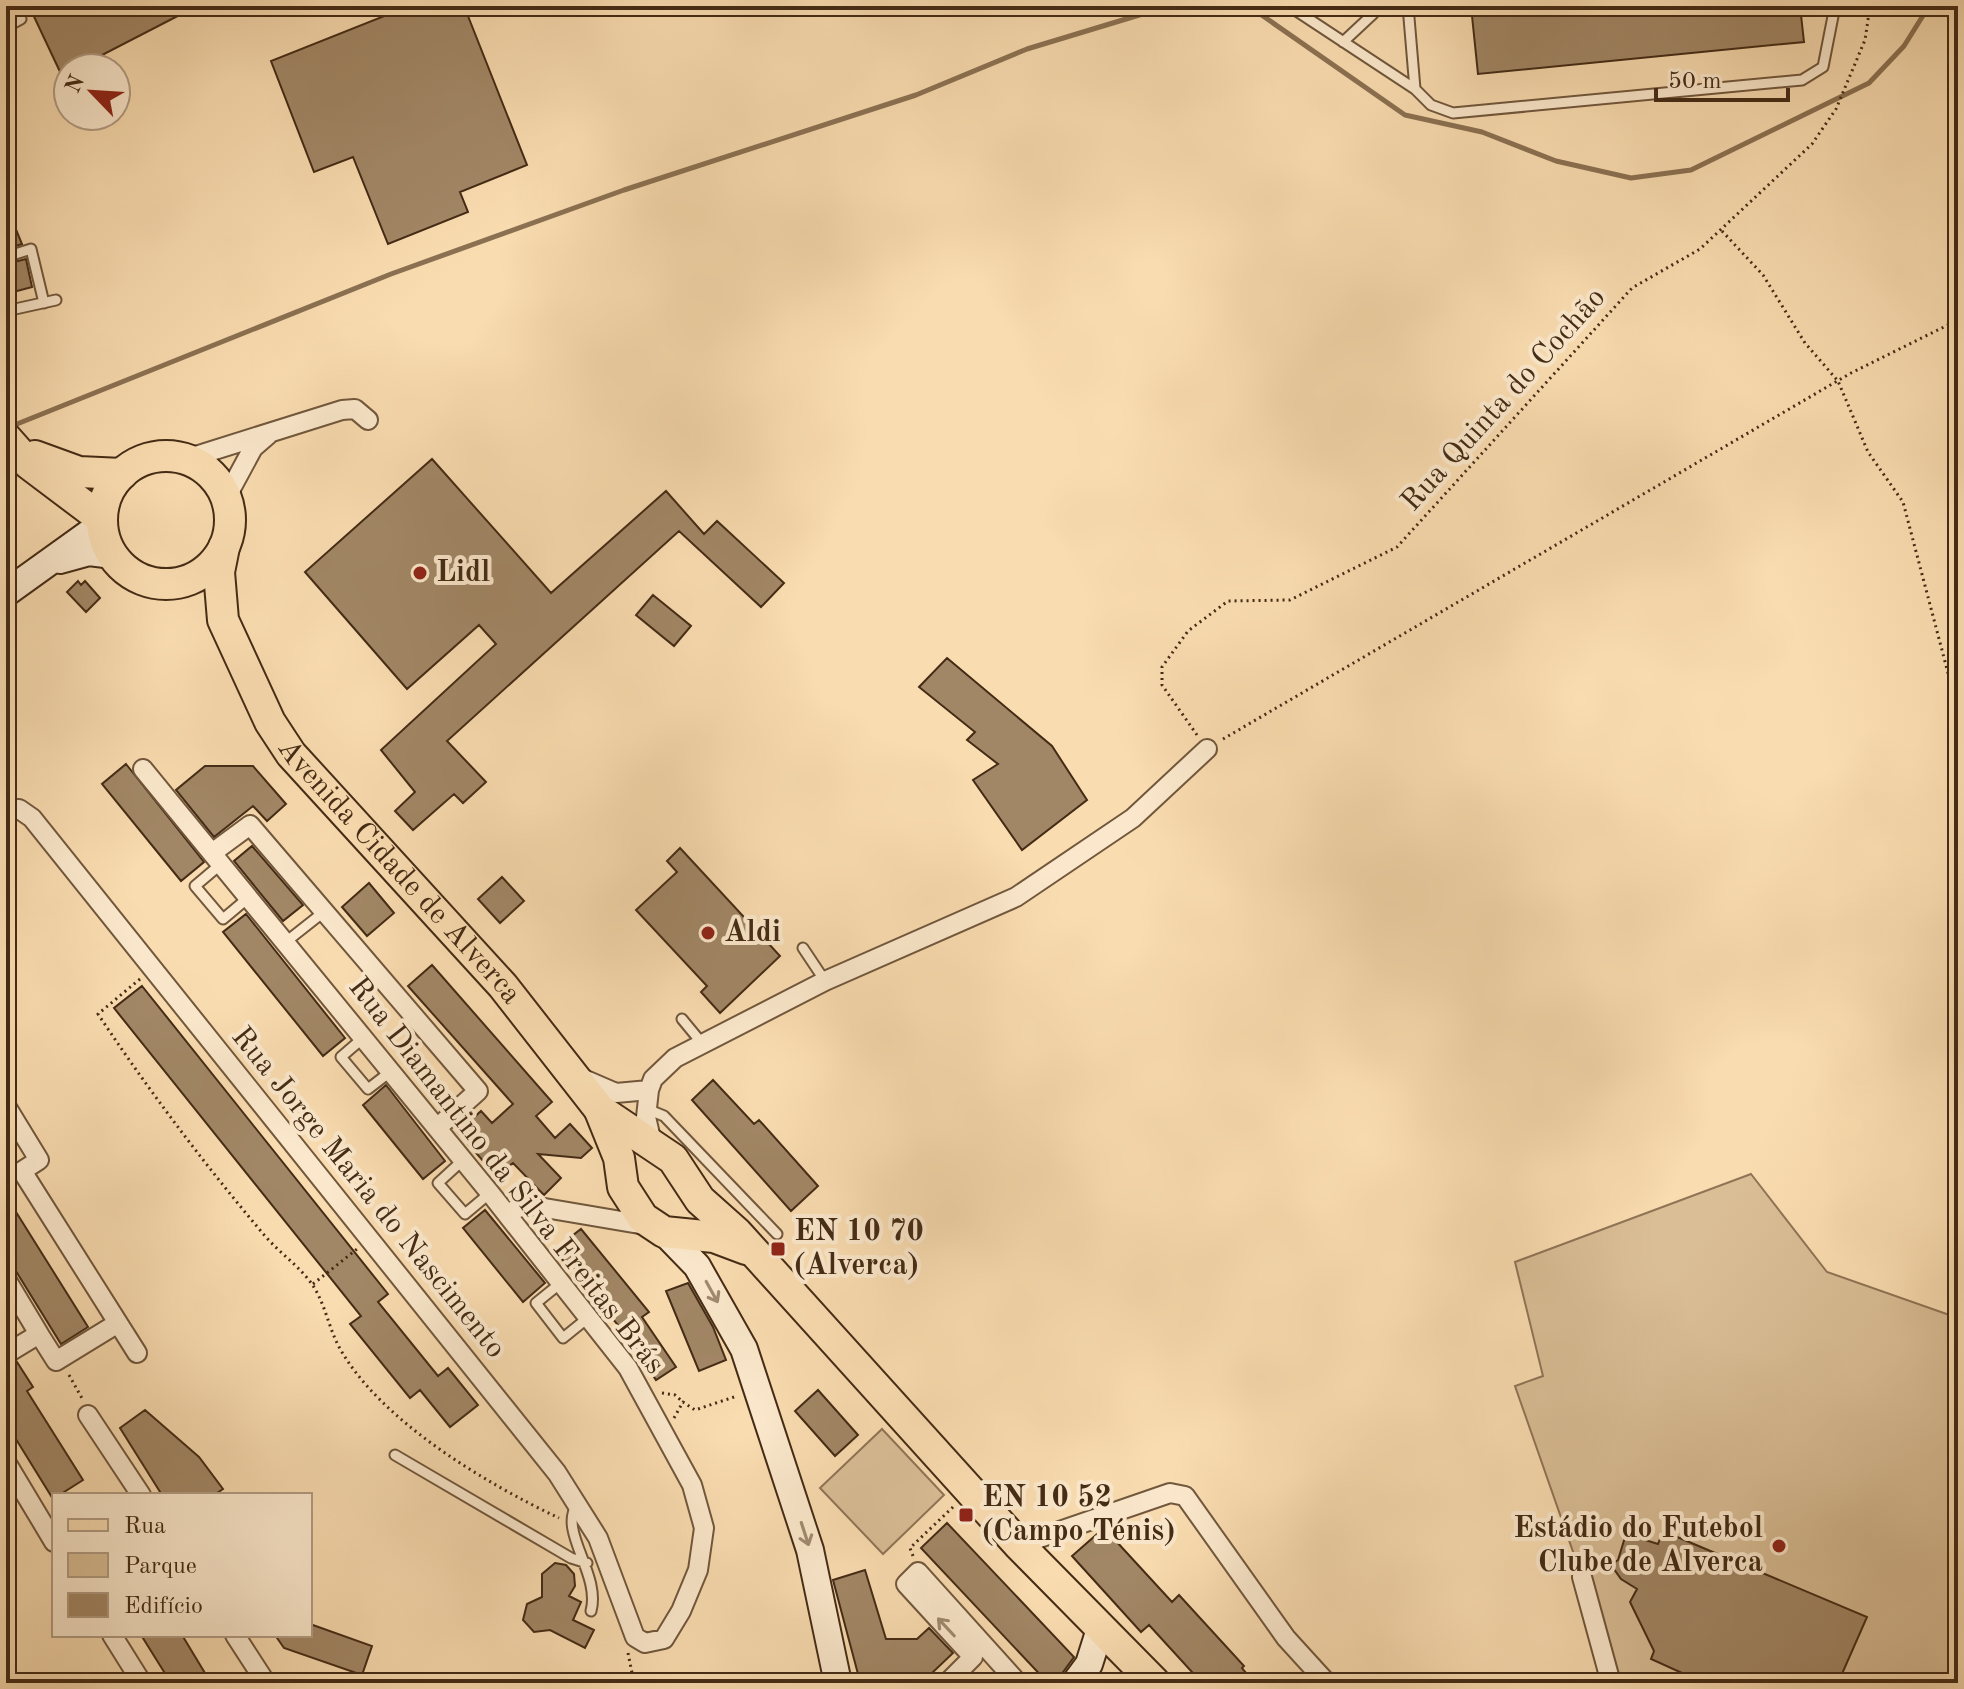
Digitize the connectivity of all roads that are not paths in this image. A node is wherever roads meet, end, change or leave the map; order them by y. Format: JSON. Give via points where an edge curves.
{"nodes":[{"id":1,"x":943,"y":6,"type":"edge"},
{"id":2,"x":958,"y":6,"type":"edge"},
{"id":3,"x":1289,"y":6,"type":"edge"},
{"id":4,"x":1375,"y":6,"type":"edge"},
{"id":5,"x":1408,"y":6,"type":"edge"},
{"id":6,"x":1835,"y":6,"type":"edge"},
{"id":7,"x":21,"y":19,"type":"dead end"},
{"id":8,"x":6,"y":27,"type":"edge"},
{"id":9,"x":1343,"y":42,"type":"junction"},
{"id":10,"x":1415,"y":89,"type":"junction"},
{"id":11,"x":6,"y":257,"type":"edge"},
{"id":12,"x":56,"y":300,"type":"dead end"},
{"id":13,"x":44,"y":303,"type":"junction"},
{"id":14,"x":6,"y":311,"type":"edge"},
{"id":15,"x":368,"y":420,"type":"dead end"},
{"id":16,"x":272,"y":431,"type":"junction"},
{"id":17,"x":6,"y":437,"type":"edge"},
{"id":18,"x":186,"y":459,"type":"junction"},
{"id":19,"x":122,"y":474,"type":"junction"},
{"id":20,"x":226,"y":498,"type":"junction"},
{"id":21,"x":102,"y":521,"type":"junction"},
{"id":22,"x":224,"y":547,"type":"junction"},
{"id":23,"x":113,"y":555,"type":"junction"},
{"id":24,"x":38,"y":569,"type":"junction"},
{"id":25,"x":175,"y":586,"type":"junction"},
{"id":26,"x":6,"y":593,"type":"edge"},
{"id":27,"x":223,"y":620,"type":"junction"},
{"id":28,"x":1207,"y":749,"type":"road end"},
{"id":29,"x":143,"y":769,"type":"dead end"},
{"id":30,"x":6,"y":809,"type":"edge"},
{"id":31,"x":216,"y":858,"type":"junction"},
{"id":32,"x":248,"y":898,"type":"junction"},
{"id":33,"x":326,"y":910,"type":"junction"},
{"id":34,"x":287,"y":941,"type":"junction"},
{"id":35,"x":803,"y":948,"type":"dead end"},
{"id":36,"x":825,"y":981,"type":"junction"},
{"id":37,"x":682,"y":1019,"type":"dead end"},
{"id":38,"x":363,"y":1038,"type":"junction"},
{"id":39,"x":701,"y":1042,"type":"junction"},
{"id":40,"x":390,"y":1072,"type":"junction"},
{"id":41,"x":570,"y":1073,"type":"junction"},
{"id":42,"x":649,"y":1090,"type":"junction"},
{"id":43,"x":6,"y":1106,"type":"edge"},
{"id":44,"x":647,"y":1109,"type":"junction"},
{"id":45,"x":437,"y":1128,"type":"junction"},
{"id":46,"x":634,"y":1157,"type":"junction"},
{"id":47,"x":463,"y":1160,"type":"junction"},
{"id":48,"x":490,"y":1193,"type":"junction"},
{"id":49,"x":700,"y":1200,"type":"junction"},
{"id":50,"x":508,"y":1214,"type":"junction"},
{"id":51,"x":736,"y":1214,"type":"junction"},
{"id":52,"x":590,"y":1218,"type":"junction"},
{"id":53,"x":668,"y":1230,"type":"junction"},
{"id":54,"x":777,"y":1234,"type":"dead end"},
{"id":55,"x":751,"y":1252,"type":"junction"},
{"id":56,"x":6,"y":1279,"type":"edge"},
{"id":57,"x":562,"y":1282,"type":"junction"},
{"id":58,"x":589,"y":1317,"type":"junction"},
{"id":59,"x":118,"y":1323,"type":"junction"},
{"id":60,"x":39,"y":1334,"type":"junction"},
{"id":61,"x":137,"y":1353,"type":"dead end"},
{"id":62,"x":6,"y":1354,"type":"edge"},
{"id":63,"x":88,"y":1415,"type":"dead end"},
{"id":64,"x":395,"y":1455,"type":"dead end"},
{"id":65,"x":6,"y":1462,"type":"edge"},
{"id":66,"x":140,"y":1493,"type":"edge"},
{"id":67,"x":579,"y":1503,"type":"junction"},
{"id":68,"x":52,"y":1539,"type":"edge"},
{"id":69,"x":1019,"y":1545,"type":"junction"},
{"id":70,"x":587,"y":1563,"type":"junction"},
{"id":71,"x":1582,"y":1577,"type":"dead end"},
{"id":72,"x":591,"y":1611,"type":"dead end"},
{"id":73,"x":1101,"y":1626,"type":"junction"},
{"id":74,"x":113,"y":1637,"type":"edge"},
{"id":75,"x":236,"y":1637,"type":"edge"},
{"id":76,"x":645,"y":1643,"type":"joint"},
{"id":77,"x":142,"y":1683,"type":"edge"},
{"id":78,"x":266,"y":1683,"type":"edge"},
{"id":79,"x":838,"y":1683,"type":"edge"},
{"id":80,"x":947,"y":1683,"type":"edge"},
{"id":81,"x":1018,"y":1683,"type":"edge"},
{"id":82,"x":1075,"y":1683,"type":"edge"},
{"id":83,"x":1155,"y":1683,"type":"edge"},
{"id":84,"x":1327,"y":1683,"type":"edge"},
{"id":85,"x":1611,"y":1683,"type":"edge"}],
"edges":[{"from":1,"to":2,"type":"street"},
{"from":3,"to":9,"type":"lane"},
{"from":4,"to":9,"type":"lane"},
{"from":5,"to":10,"type":"lane"},
{"from":6,"to":10,"type":"lane","via":[[1823,67],[1802,80],[1453,113],[1431,105]]},
{"from":7,"to":8,"type":"lane"},
{"from":9,"to":10,"type":"lane"},
{"from":11,"to":13,"type":"lane","via":[[31,249]]},
{"from":12,"to":13,"type":"lane"},
{"from":13,"to":14,"type":"lane"},
{"from":15,"to":16,"type":"street","via":[[355,409],[342,410]]},
{"from":16,"to":18,"type":"street"},
{"from":16,"to":20,"type":"street","via":[[253,448]]},
{"from":17,"to":19,"type":"main road","via":[[64,469]]},
{"from":17,"to":21,"type":"main road","via":[[29,464]]},
{"from":18,"to":19,"type":"main road","via":[[152,458]]},
{"from":18,"to":20,"type":"main road","via":[[211,474]]},
{"from":19,"to":21,"type":"main road","via":[[111,487]]},
{"from":20,"to":22,"type":"main road","via":[[229,532]]},
{"from":21,"to":23,"type":"main road"},
{"from":21,"to":24,"type":"main road"},
{"from":22,"to":25,"type":"main road","via":[[200,574]]},
{"from":22,"to":27,"type":"main road","name":"Avenida Cidade de Alverca","via":[[219,572]]},
{"from":23,"to":24,"type":"main road","via":[[79,553]]},
{"from":23,"to":25,"type":"main road","via":[[144,580]]},
{"from":24,"to":26,"type":"main road"},
{"from":25,"to":27,"type":"main road","name":"Avenida Cidade de Alverca"},
{"from":27,"to":41,"type":"main road","name":"Avenida Cidade de Alverca","via":[[270,722],[291,754],[503,986]]},
{"from":28,"to":36,"type":"street","via":[[1133,818],[1016,897]]},
{"from":29,"to":31,"type":"street","name":"Rua Diamantino da Silva Freitas Brás"},
{"from":30,"to":67,"type":"street","name":"Rua Jorge Maria do Nascimento","via":[[19,809],[32,818]]},
{"from":31,"to":32,"type":"street","name":"Rua Diamantino da Silva Freitas Brás"},
{"from":31,"to":32,"type":"lane","via":[[195,886],[223,919]]},
{"from":31,"to":33,"type":"street","via":[[250,825]]},
{"from":32,"to":34,"type":"street","name":"Rua Diamantino da Silva Freitas Brás"},
{"from":33,"to":34,"type":"lane"},
{"from":33,"to":45,"type":"street","via":[[478,1091]]},
{"from":34,"to":38,"type":"street","name":"Rua Diamantino da Silva Freitas Brás"},
{"from":35,"to":36,"type":"lane"},
{"from":36,"to":39,"type":"street"},
{"from":37,"to":39,"type":"lane"},
{"from":38,"to":40,"type":"street","name":"Rua Diamantino da Silva Freitas Brás"},
{"from":38,"to":40,"type":"lane","via":[[341,1057],[368,1089]]},
{"from":39,"to":42,"type":"street","via":[[662,1068]]},
{"from":40,"to":45,"type":"street","name":"Rua Diamantino da Silva Freitas Brás"},
{"from":41,"to":42,"type":"street","via":[[616,1093]]},
{"from":41,"to":46,"type":"main road","name":"Avenida Cidade de Alverca"},
{"from":42,"to":44,"type":"street"},
{"from":43,"to":59,"type":"street","via":[[39,1160],[22,1171]]},
{"from":44,"to":46,"type":"street"},
{"from":44,"to":51,"type":"lane","via":[[664,1116]]},
{"from":45,"to":47,"type":"street","name":"Rua Diamantino da Silva Freitas Brás"},
{"from":46,"to":49,"type":"main road","name":"Avenida Cidade de Alverca","via":[[673,1159]]},
{"from":46,"to":52,"type":"street","via":[[613,1205]]},
{"from":46,"to":53,"type":"main road","name":"Avenida Cidade de Alverca","via":[[635,1208]]},
{"from":47,"to":48,"type":"street","name":"Rua Diamantino da Silva Freitas Brás"},
{"from":47,"to":48,"type":"lane","via":[[438,1183],[465,1214]]},
{"from":48,"to":50,"type":"street","name":"Rua Diamantino da Silva Freitas Brás"},
{"from":49,"to":51,"type":"main road","name":"Avenida Cidade de Alverca"},
{"from":49,"to":53,"type":"main road","via":[[700,1218]]},
{"from":50,"to":52,"type":"street","via":[[523,1205]]},
{"from":50,"to":57,"type":"street","name":"Rua Diamantino da Silva Freitas Brás"},
{"from":51,"to":54,"type":"lane"},
{"from":51,"to":55,"type":"main road","name":"Avenida Cidade de Alverca"},
{"from":52,"to":53,"type":"street"},
{"from":53,"to":55,"type":"main road","name":"Avenida Cidade de Alverca","via":[[714,1237]]},
{"from":53,"to":79,"type":"main road","one_way":true,"via":[[697,1266],[744,1349],[810,1550]]},
{"from":55,"to":69,"type":"main road","name":"Avenida Cidade de Alverca"},
{"from":56,"to":60,"type":"street"},
{"from":57,"to":58,"type":"street","name":"Rua Diamantino da Silva Freitas Brás"},
{"from":57,"to":58,"type":"lane","via":[[536,1303],[563,1338]]},
{"from":58,"to":76,"type":"street","name":"Rua Diamantino da Silva Freitas Brás","via":[[628,1368],[665,1432],[702,1515],[704,1543],[698,1570],[670,1632],[656,1643]]},
{"from":59,"to":60,"type":"street","via":[[56,1361]]},
{"from":59,"to":61,"type":"street"},
{"from":60,"to":62,"type":"street"},
{"from":63,"to":66,"type":"street"},
{"from":64,"to":70,"type":"lane"},
{"from":65,"to":68,"type":"street"},
{"from":67,"to":70,"type":"lane","via":[[570,1523]]},
{"from":67,"to":76,"type":"street","name":"Rua Jorge Maria do Nascimento","via":[[598,1538],[631,1630]]},
{"from":69,"to":73,"type":"main road","name":"Avenida Cidade de Alverca"},
{"from":69,"to":84,"type":"street","via":[[1170,1493],[1185,1496],[1286,1638]]},
{"from":70,"to":72,"type":"lane","via":[[594,1595]]},
{"from":71,"to":85,"type":"street"},
{"from":73,"to":82,"type":"main road","via":[[1089,1664]]},
{"from":73,"to":83,"type":"main road","name":"Avenida Cidade de Alverca"},
{"from":74,"to":77,"type":"street"},
{"from":75,"to":78,"type":"street"},
{"from":80,"to":81,"type":"street","one_way":true,"via":[[973,1657],[906,1584],[918,1572]]}]}
